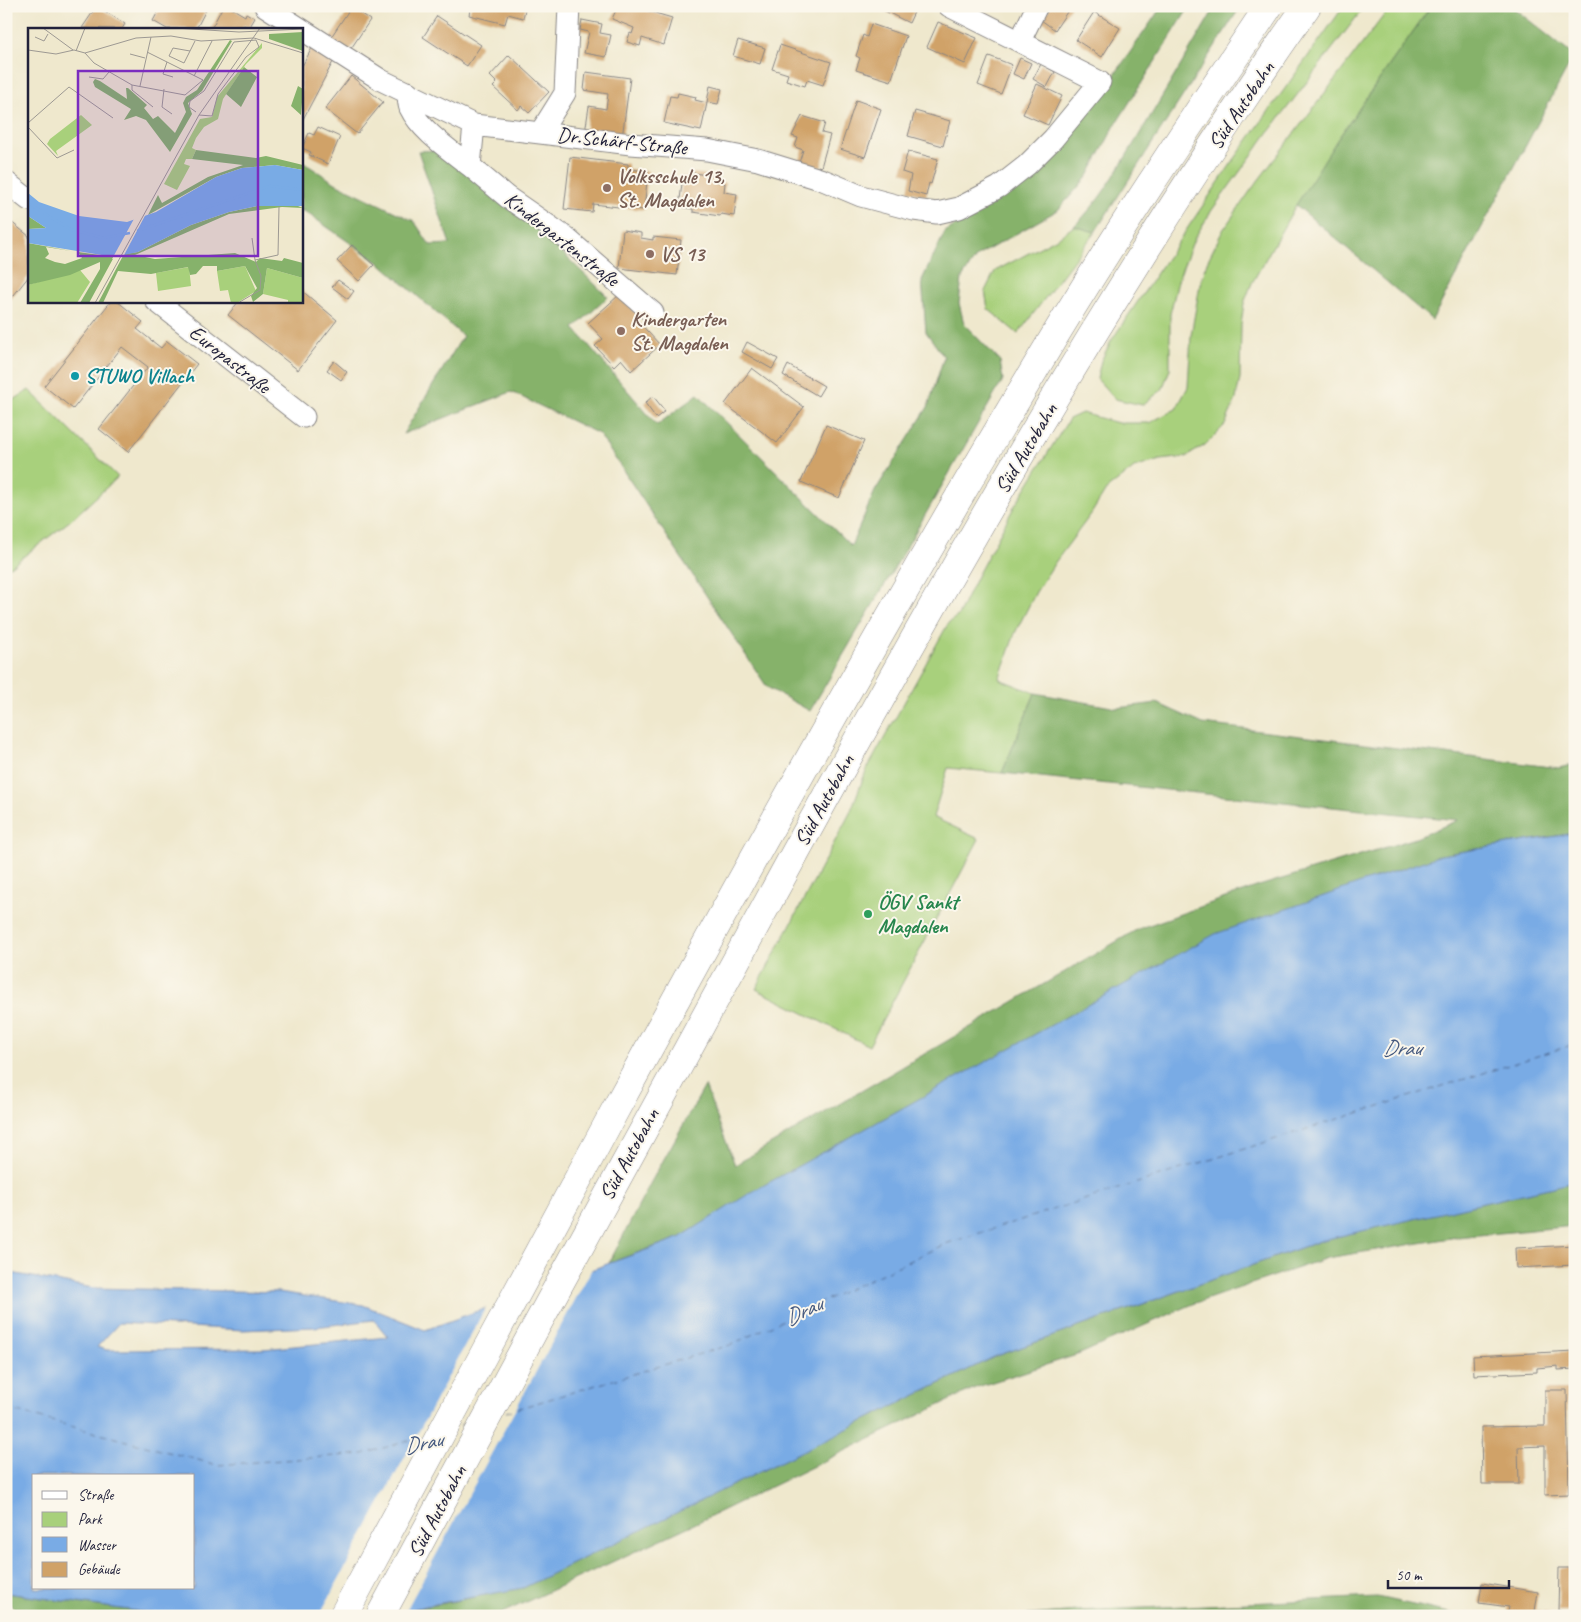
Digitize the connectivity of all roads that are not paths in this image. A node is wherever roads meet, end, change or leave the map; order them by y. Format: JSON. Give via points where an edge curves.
{"nodes":[{"id":1,"x":265,"y":6,"type":"edge"},
{"id":2,"x":570,"y":6,"type":"edge"},
{"id":3,"x":949,"y":6,"type":"edge"},
{"id":4,"x":1038,"y":6,"type":"edge"},
{"id":5,"x":1270,"y":6,"type":"edge"},
{"id":6,"x":1308,"y":6,"type":"edge"},
{"id":7,"x":300,"y":28,"type":"edge"},
{"id":8,"x":302,"y":29,"type":"edge"},
{"id":9,"x":1020,"y":41,"type":"junction"},
{"id":10,"x":408,"y":92,"type":"junction"},
{"id":11,"x":474,"y":125,"type":"junction"},
{"id":12,"x":540,"y":133,"type":"junction"},
{"id":13,"x":470,"y":166,"type":"junction"},
{"id":14,"x":6,"y":182,"type":"edge"},
{"id":15,"x":28,"y":199,"type":"edge"},
{"id":16,"x":157,"y":302,"type":"edge"},
{"id":17,"x":654,"y":313,"type":"dead end"},
{"id":18,"x":304,"y":417,"type":"dead end"},
{"id":19,"x":343,"y":1616,"type":"edge"},
{"id":20,"x":380,"y":1616,"type":"edge"}],
"edges":[{"from":1,"to":7,"type":"street","name":"Dr.Schärf-Straße"},
{"from":2,"to":12,"type":"street","via":[[565,93]]},
{"from":3,"to":9,"type":"street"},
{"from":4,"to":9,"type":"street"},
{"from":5,"to":19,"type":"highway","name":"Süd Autobahn","via":[[1162,167],[1038,364],[870,649],[612,1116]]},
{"from":6,"to":20,"type":"highway","name":"Süd Autobahn","via":[[1186,187],[1064,384],[914,638],[638,1137]]},
{"from":8,"to":10,"type":"street","name":"Dr.Schärf-Straße","via":[[382,80]]},
{"from":9,"to":12,"type":"street","name":"Dr.Schärf-Straße","via":[[1100,82],[1053,139],[1020,171],[999,187],[959,208],[937,213],[861,196],[823,180],[758,160],[707,150]]},
{"from":10,"to":11,"type":"street","name":"Dr.Schärf-Straße"},
{"from":10,"to":13,"type":"street","name":"Kindergartenstraße","via":[[410,107],[416,116],[434,137]]},
{"from":11,"to":12,"type":"street","name":"Dr.Schärf-Straße"},
{"from":11,"to":13,"type":"street"},
{"from":13,"to":17,"type":"street","name":"Kindergartenstraße","via":[[507,197],[565,237]]},
{"from":14,"to":15,"type":"street"},
{"from":16,"to":18,"type":"street","name":"Europastraße"}]}
